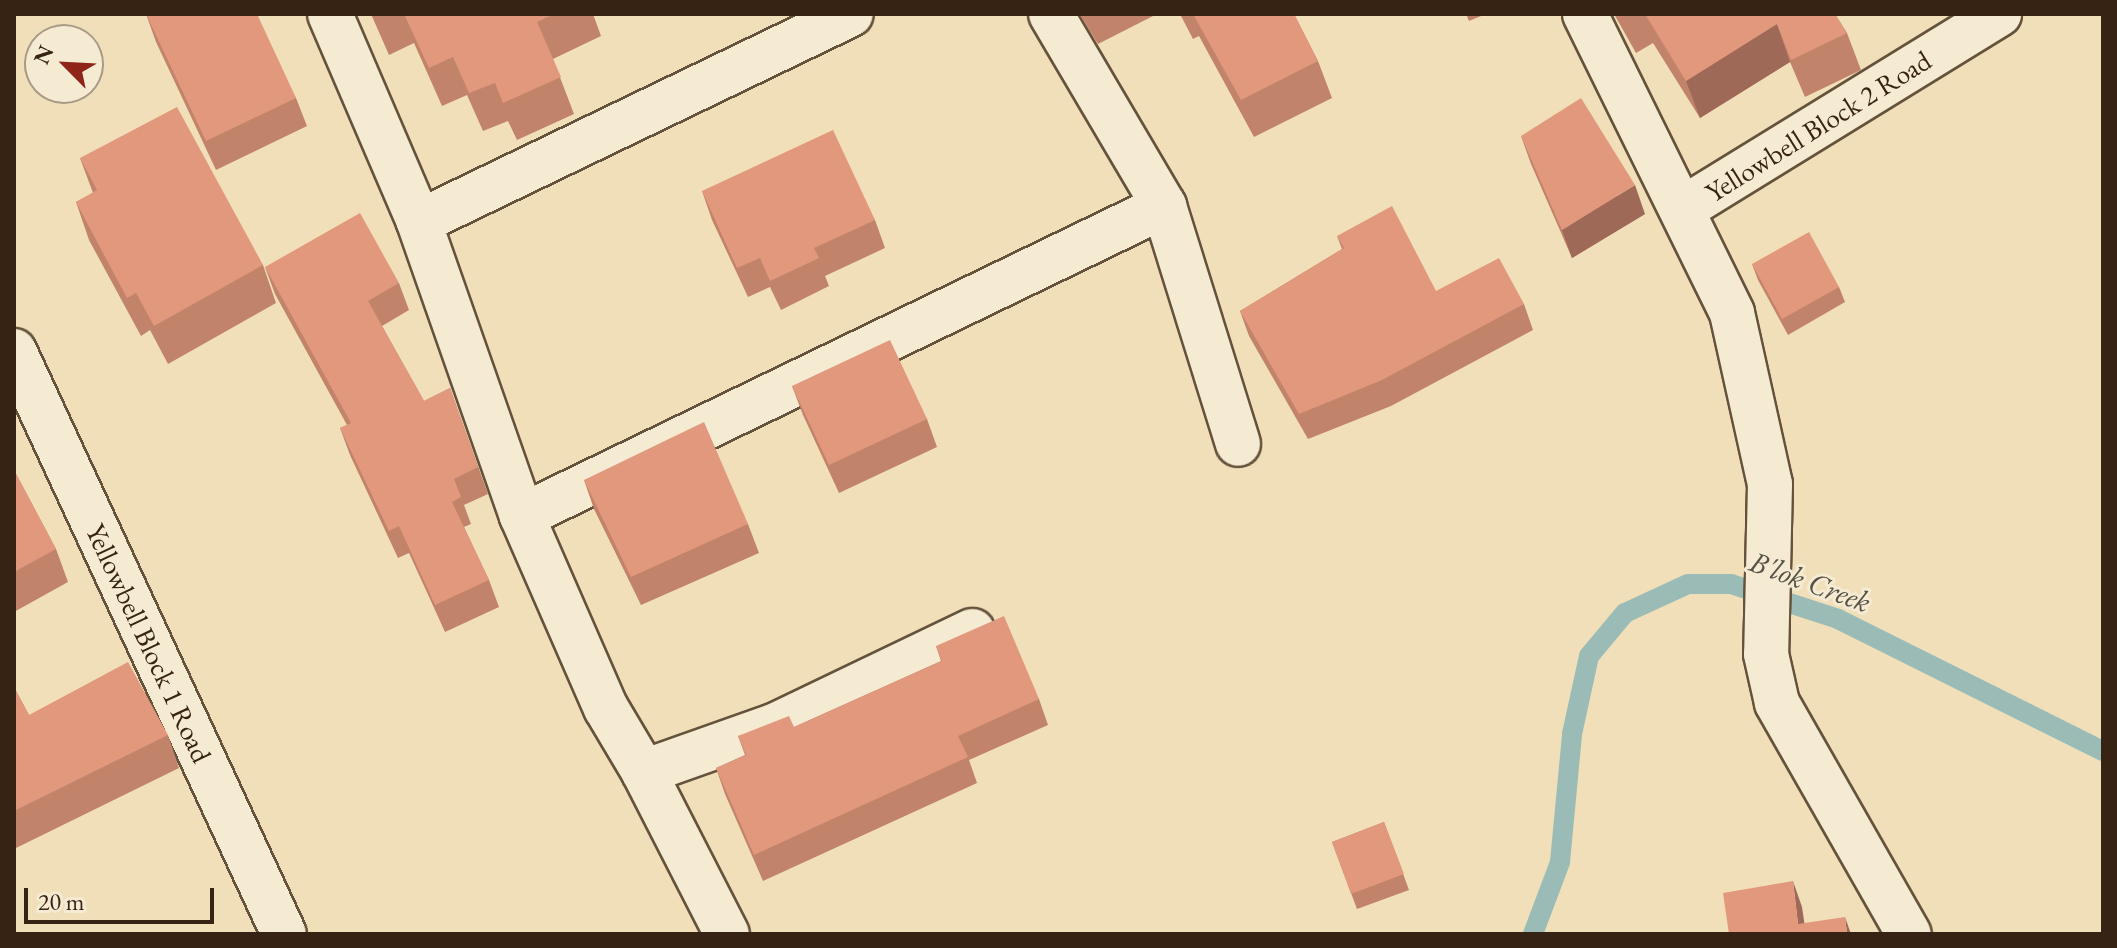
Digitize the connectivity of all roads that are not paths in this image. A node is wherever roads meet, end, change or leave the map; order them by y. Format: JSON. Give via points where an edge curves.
{"nodes":[{"id":1,"x":330,"y":14,"type":"edge"},
{"id":2,"x":851,"y":14,"type":"edge"},
{"id":3,"x":1051,"y":14,"type":"edge"},
{"id":4,"x":1585,"y":14,"type":"edge"},
{"id":5,"x":1999,"y":14,"type":"edge"},
{"id":6,"x":1164,"y":206,"type":"junction"},
{"id":7,"x":1684,"y":208,"type":"junction"},
{"id":8,"x":419,"y":222,"type":"junction"},
{"id":9,"x":14,"y":351,"type":"edge"},
{"id":10,"x":1238,"y":444,"type":"dead end"},
{"id":11,"x":522,"y":516,"type":"junction"},
{"id":12,"x":972,"y":631,"type":"edge"},
{"id":13,"x":644,"y":772,"type":"junction"},
{"id":14,"x":284,"y":934,"type":"edge"},
{"id":15,"x":727,"y":934,"type":"edge"},
{"id":16,"x":1909,"y":934,"type":"edge"}],
"edges":[{"from":1,"to":8,"type":"street"},
{"from":2,"to":8,"type":"street"},
{"from":3,"to":6,"type":"street"},
{"from":4,"to":7,"type":"street","name":"Yellowbell Block 2 Road"},
{"from":5,"to":7,"type":"street","name":"Yellowbell Block 2 Road"},
{"from":6,"to":10,"type":"street"},
{"from":6,"to":11,"type":"street"},
{"from":7,"to":16,"type":"street","name":"Yellowbell Block 2 Road","via":[[1732,313],[1754,397],[1774,563],[1766,654],[1798,749]]},
{"from":8,"to":11,"type":"street"},
{"from":9,"to":14,"type":"street","name":"Yellowbell Block 1 Road"},
{"from":11,"to":13,"type":"street","via":[[606,708]]},
{"from":12,"to":13,"type":"street","via":[[774,726]]},
{"from":13,"to":15,"type":"street"}]}
